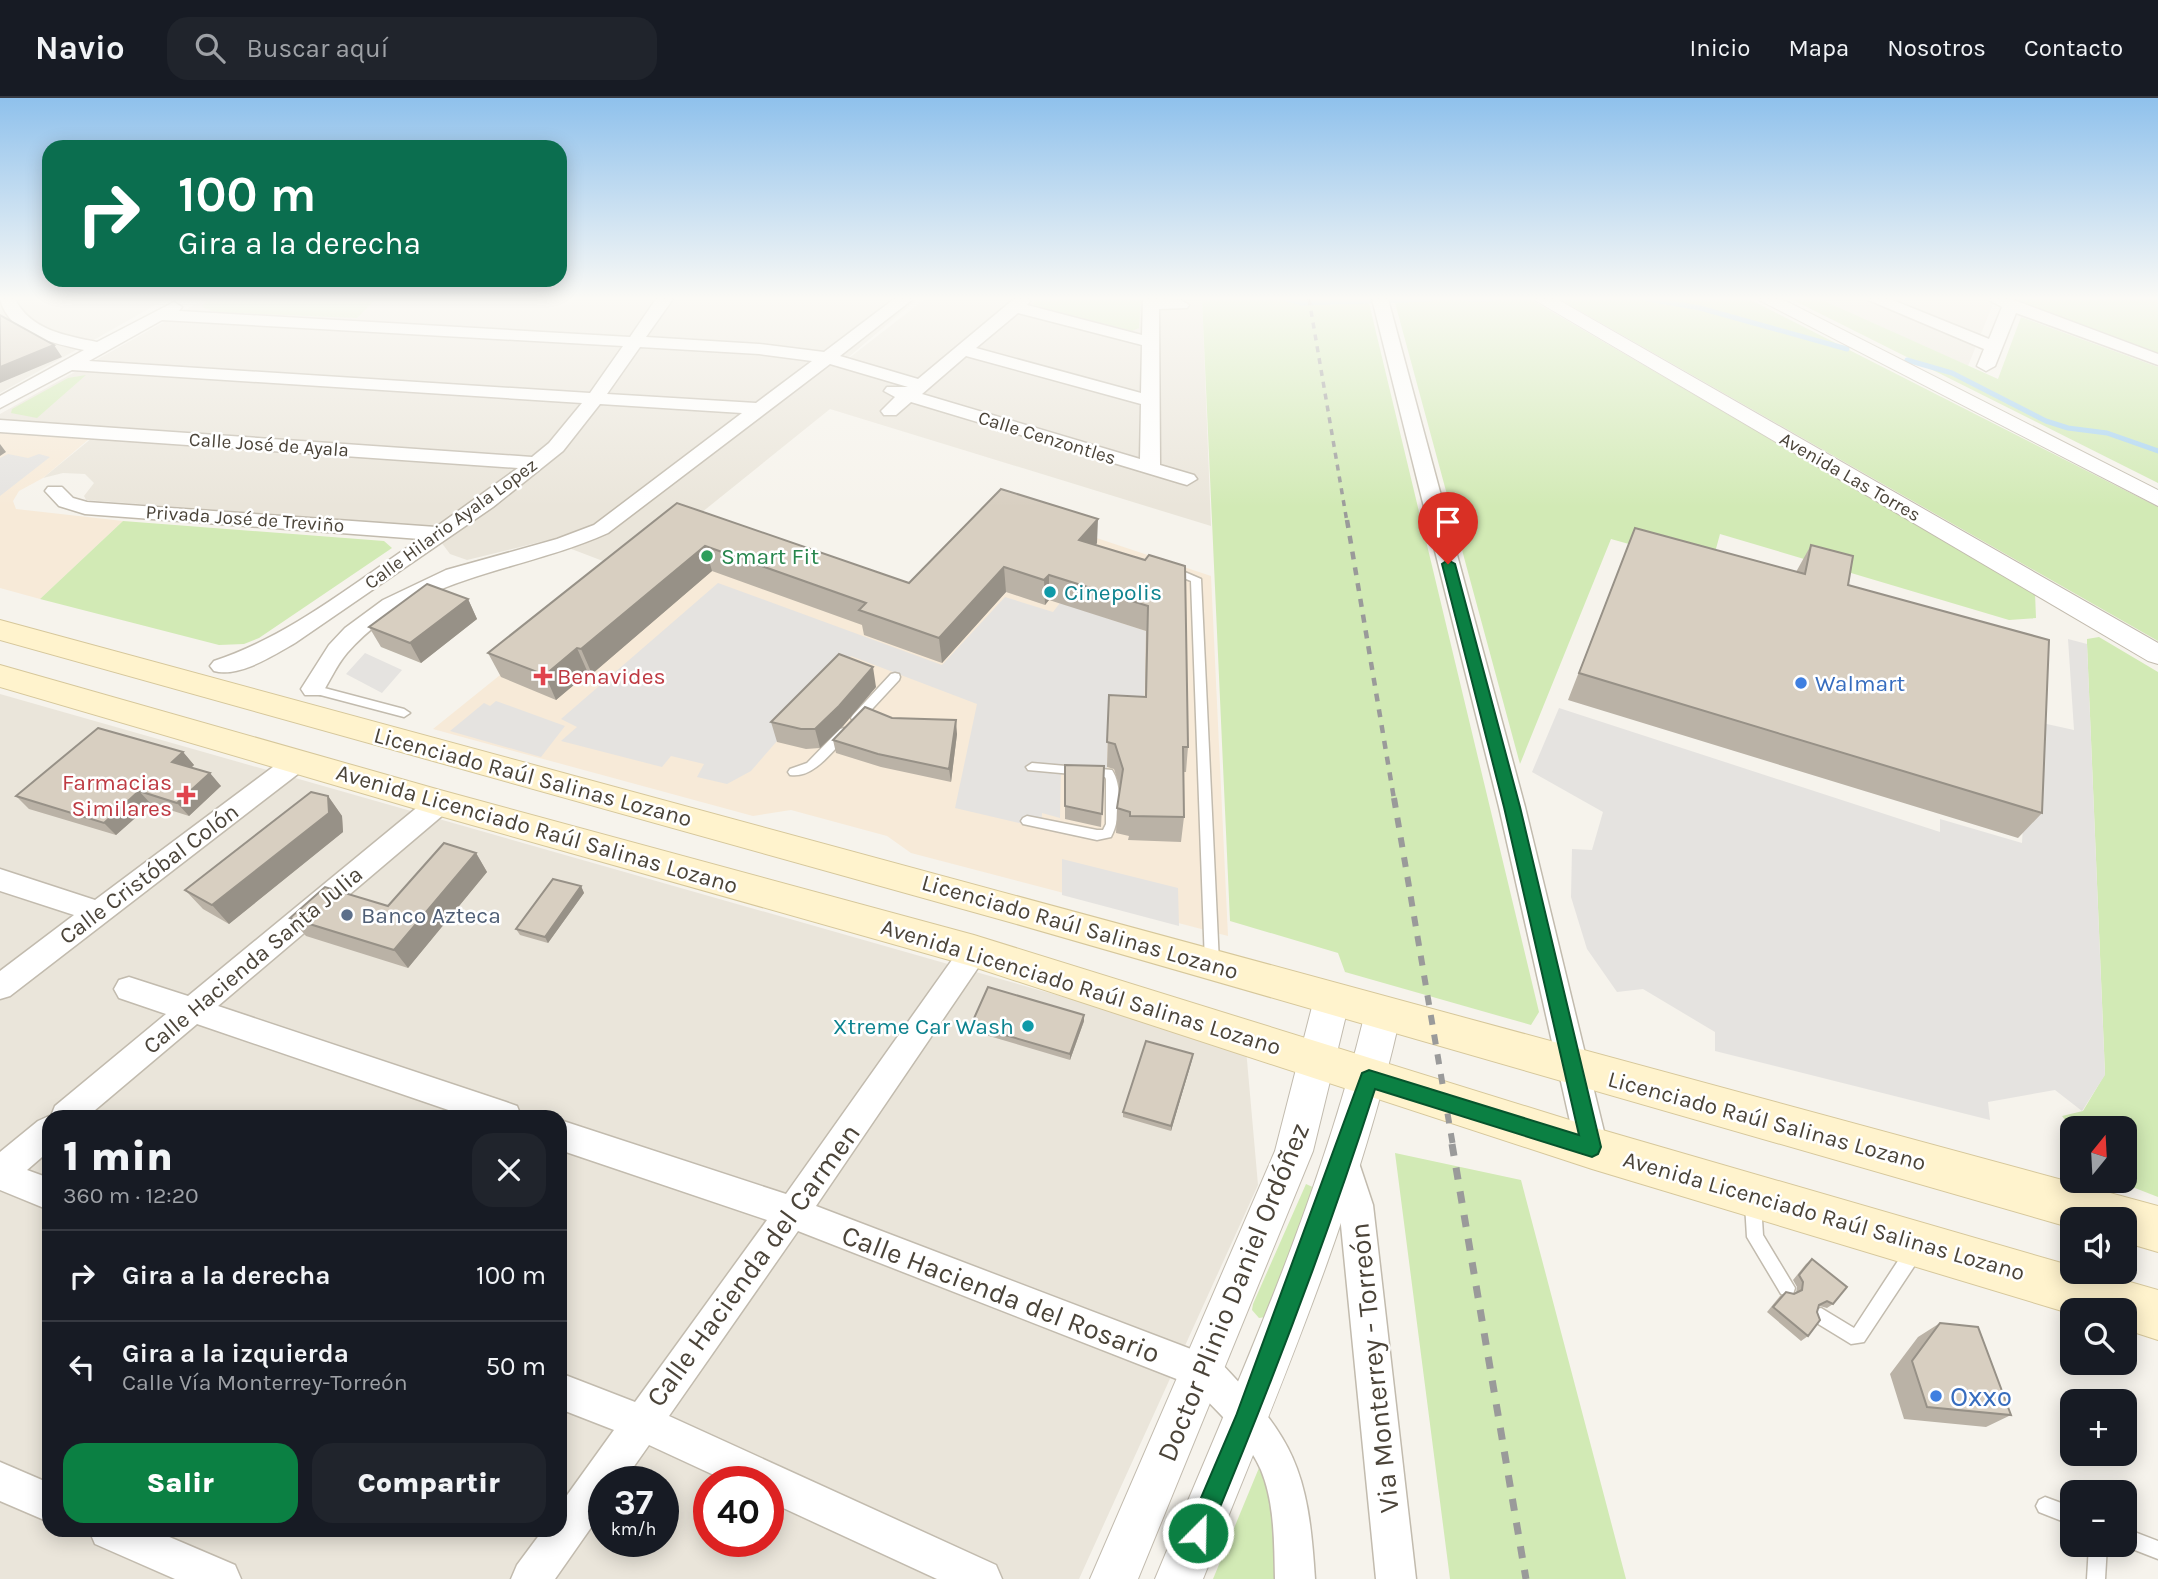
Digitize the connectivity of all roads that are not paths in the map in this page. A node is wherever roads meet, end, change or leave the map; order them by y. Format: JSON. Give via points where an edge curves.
{"nodes":[{"id":1,"x":64,"y":368,"type":"edge"},
{"id":2,"x":118,"y":368,"type":"edge"},
{"id":3,"x":618,"y":368,"type":"edge"},
{"id":4,"x":809,"y":368,"type":"edge"},
{"id":5,"x":841,"y":368,"type":"edge"},
{"id":6,"x":941,"y":368,"type":"edge"},
{"id":7,"x":1030,"y":368,"type":"edge"},
{"id":8,"x":1150,"y":368,"type":"edge"},
{"id":9,"x":1398,"y":368,"type":"edge"},
{"id":10,"x":1662,"y":368,"type":"edge"},
{"id":11,"x":1901,"y":368,"type":"edge"},
{"id":12,"x":914,"y":390,"type":"junction"},
{"id":13,"x":595,"y":399,"type":"junction"},
{"id":14,"x":1150,"y":401,"type":"junction"},
{"id":15,"x":0,"y":403,"type":"edge"},
{"id":16,"x":760,"y":409,"type":"junction"},
{"id":17,"x":890,"y":411,"type":"dead end"},
{"id":18,"x":0,"y":426,"type":"edge"},
{"id":19,"x":537,"y":463,"type":"junction"},
{"id":20,"x":1150,"y":468,"type":"junction"},
{"id":21,"x":1187,"y":479,"type":"dead end"},
{"id":22,"x":55,"y":491,"type":"dead end"},
{"id":23,"x":2158,"y":499,"type":"edge"},
{"id":24,"x":442,"y":534,"type":"junction"},
{"id":25,"x":409,"y":556,"type":"junction"},
{"id":26,"x":1167,"y":568,"type":"edge"},
{"id":27,"x":452,"y":575,"type":"junction"},
{"id":28,"x":0,"y":606,"type":"edge"},
{"id":29,"x":0,"y":630,"type":"edge"},
{"id":30,"x":2158,"y":655,"type":"edge"},
{"id":31,"x":222,"y":666,"type":"junction"},
{"id":32,"x":0,"y":676,"type":"edge"},
{"id":33,"x":895,"y":677,"type":"dead end"},
{"id":34,"x":317,"y":704,"type":"junction"},
{"id":35,"x":404,"y":713,"type":"dead end"},
{"id":36,"x":286,"y":757,"type":"junction"},
{"id":37,"x":1032,"y":767,"type":"dead end"},
{"id":38,"x":794,"y":772,"type":"dead end"},
{"id":39,"x":531,"y":778,"type":"junction"},
{"id":40,"x":440,"y":803,"type":"junction"},
{"id":41,"x":1027,"y":821,"type":"dead end"},
{"id":42,"x":0,"y":880,"type":"edge"},
{"id":43,"x":98,"y":912,"type":"junction"},
{"id":44,"x":974,"y":951,"type":"junction"},
{"id":45,"x":1212,"y":963,"type":"junction"},
{"id":46,"x":0,"y":987,"type":"edge"},
{"id":47,"x":129,"y":989,"type":"dead end"},
{"id":48,"x":1332,"y":999,"type":"junction"},
{"id":49,"x":192,"y":1011,"type":"junction"},
{"id":50,"x":1383,"y":1013,"type":"junction"},
{"id":51,"x":1318,"y":1061,"type":"junction"},
{"id":52,"x":1570,"y":1067,"type":"junction"},
{"id":53,"x":1369,"y":1079,"type":"junction"},
{"id":54,"x":73,"y":1110,"type":"edge"},
{"id":55,"x":488,"y":1110,"type":"edge"},
{"id":56,"x":42,"y":1137,"type":"edge"},
{"id":57,"x":567,"y":1137,"type":"edge"},
{"id":58,"x":1592,"y":1147,"type":"junction"},
{"id":59,"x":1343,"y":1159,"type":"junction"},
{"id":60,"x":0,"y":1173,"type":"edge"},
{"id":61,"x":42,"y":1191,"type":"edge"},
{"id":62,"x":1752,"y":1196,"type":"junction"},
{"id":63,"x":791,"y":1212,"type":"junction"},
{"id":64,"x":2158,"y":1229,"type":"edge"},
{"id":65,"x":1919,"y":1245,"type":"junction"},
{"id":66,"x":1787,"y":1288,"type":"dead end"},
{"id":67,"x":2158,"y":1315,"type":"edge"},
{"id":68,"x":1821,"y":1316,"type":"edge"},
{"id":69,"x":1204,"y":1372,"type":"junction"},
{"id":70,"x":567,"y":1394,"type":"edge"},
{"id":71,"x":1246,"y":1418,"type":"junction"},
{"id":72,"x":640,"y":1422,"type":"junction"},
{"id":73,"x":0,"y":1482,"type":"edge"},
{"id":74,"x":42,"y":1500,"type":"edge"},
{"id":75,"x":2045,"y":1506,"type":"dead end"},
{"id":76,"x":2060,"y":1512,"type":"edge"},
{"id":77,"x":567,"y":1527,"type":"edge"},
{"id":78,"x":125,"y":1537,"type":"edge"},
{"id":79,"x":560,"y":1537,"type":"edge"},
{"id":80,"x":2137,"y":1541,"type":"edge"},
{"id":81,"x":2158,"y":1550,"type":"edge"},
{"id":82,"x":2097,"y":1557,"type":"edge"},
{"id":83,"x":222,"y":1579,"type":"edge"},
{"id":84,"x":531,"y":1579,"type":"edge"},
{"id":85,"x":982,"y":1579,"type":"edge"},
{"id":86,"x":1114,"y":1579,"type":"edge"},
{"id":87,"x":1179,"y":1579,"type":"edge"},
{"id":88,"x":1296,"y":1579,"type":"edge"},
{"id":89,"x":1396,"y":1579,"type":"edge"},
{"id":90,"x":2096,"y":1579,"type":"edge"}],
"edges":[{"from":1,"to":15,"type":"street"},
{"from":2,"to":13,"type":"street"},
{"from":3,"to":13,"type":"street","name":"Calle Hilario Ayala Lopez"},
{"from":4,"to":16,"type":"street"},
{"from":5,"to":12,"type":"street"},
{"from":6,"to":12,"type":"street"},
{"from":7,"to":14,"type":"street"},
{"from":8,"to":14,"type":"street"},
{"from":9,"to":52,"type":"street","via":[[1512,807]]},
{"from":10,"to":30,"type":"street","name":"Avenida Las Torres"},
{"from":11,"to":23,"type":"street"},
{"from":12,"to":17,"type":"street"},
{"from":12,"to":20,"type":"street","name":"Calle Cenzontles"},
{"from":13,"to":16,"type":"street"},
{"from":13,"to":19,"type":"street","name":"Calle Hilario Ayala Lopez","via":[[565,438]]},
{"from":14,"to":20,"type":"street"},
{"from":16,"to":27,"type":"street","via":[[601,528],[560,547]]},
{"from":18,"to":19,"type":"street","name":"Calle José de Ayala"},
{"from":19,"to":24,"type":"street","name":"Calle Hilario Ayala Lopez"},
{"from":20,"to":21,"type":"street","name":"Calle Cenzontles"},
{"from":22,"to":24,"type":"street","name":"Privada José de Treviño","via":[[66,502],[85,508]]},
{"from":24,"to":25,"type":"street","name":"Calle Hilario Ayala Lopez"},
{"from":25,"to":27,"type":"street"},
{"from":25,"to":31,"type":"street","name":"Calle Hilario Ayala Lopez","via":[[274,646]]},
{"from":26,"to":45,"type":"lane","via":[[1196,579]]},
{"from":27,"to":34,"type":"street","via":[[391,606],[341,642],[329,657]]},
{"from":28,"to":31,"type":"main road"},
{"from":29,"to":34,"type":"main road","name":"Licenciado Raúl Salinas Lozano"},
{"from":31,"to":34,"type":"main road"},
{"from":32,"to":36,"type":"main road","name":"Avenida Licenciado Raúl Salinas Lozano"},
{"from":33,"to":38,"type":"lane","via":[[819,759]]},
{"from":34,"to":35,"type":"lane"},
{"from":34,"to":36,"type":"main road","via":[[316,732]]},
{"from":34,"to":39,"type":"main road","name":"Licenciado Raúl Salinas Lozano"},
{"from":36,"to":39,"type":"main road","via":[[337,746],[485,785],[509,785]]},
{"from":36,"to":40,"type":"main road","name":"Avenida Licenciado Raúl Salinas Lozano"},
{"from":36,"to":43,"type":"street","name":"Calle Cristóbal Colón"},
{"from":37,"to":41,"type":"lane","via":[[1108,774],[1112,779],[1112,824],[1110,832],[1102,835]]},
{"from":39,"to":45,"type":"main road","name":"Licenciado Raúl Salinas Lozano"},
{"from":40,"to":44,"type":"main road","name":"Avenida Licenciado Raúl Salinas Lozano"},
{"from":40,"to":49,"type":"street","name":"Calle Hacienda Santa Julia","via":[[342,893]]},
{"from":42,"to":43,"type":"street"},
{"from":43,"to":46,"type":"street","name":"Calle Cristóbal Colón"},
{"from":44,"to":51,"type":"main road","name":"Avenida Licenciado Raúl Salinas Lozano"},
{"from":44,"to":63,"type":"street","name":"Calle Hacienda del Carmen"},
{"from":45,"to":48,"type":"main road","name":"Licenciado Raúl Salinas Lozano"},
{"from":47,"to":49,"type":"street"},
{"from":48,"to":50,"type":"main road","name":"Licenciado Raúl Salinas Lozano"},
{"from":48,"to":51,"type":"street","name":"Doctor Plinio Daniel Ordóñez"},
{"from":49,"to":54,"type":"street","name":"Calle Hacienda Santa Julia"},
{"from":49,"to":55,"type":"street"},
{"from":50,"to":52,"type":"main road","name":"Licenciado Raúl Salinas Lozano"},
{"from":50,"to":53,"type":"street","name":"Doctor Plinio Daniel Ordóñez"},
{"from":51,"to":53,"type":"main road","name":"Avenida Licenciado Raúl Salinas Lozano"},
{"from":51,"to":69,"type":"street","name":"Doctor Plinio Daniel Ordóñez","via":[[1294,1152]]},
{"from":52,"to":58,"type":"street"},
{"from":52,"to":64,"type":"main road","name":"Licenciado Raúl Salinas Lozano"},
{"from":53,"to":58,"type":"main road","name":"Avenida Licenciado Raúl Salinas Lozano"},
{"from":53,"to":59,"type":"street","name":"Doctor Plinio Daniel Ordóñez"},
{"from":56,"to":60,"type":"street"},
{"from":57,"to":63,"type":"street","name":"Calle Hacienda del Rosario"},
{"from":58,"to":62,"type":"main road","name":"Avenida Licenciado Raúl Salinas Lozano"},
{"from":59,"to":71,"type":"street","name":"Doctor Plinio Daniel Ordóñez"},
{"from":59,"to":89,"type":"street","name":"Via Monterrey - Torreón","via":[[1356,1205]]},
{"from":60,"to":61,"type":"street"},
{"from":62,"to":65,"type":"main road","name":"Avenida Licenciado Raúl Salinas Lozano"},
{"from":62,"to":66,"type":"lane","via":[[1755,1237]]},
{"from":63,"to":69,"type":"street","name":"Calle Hacienda del Rosario"},
{"from":63,"to":72,"type":"street","name":"Calle Hacienda del Carmen"},
{"from":65,"to":67,"type":"main road","name":"Avenida Licenciado Raúl Salinas Lozano"},
{"from":65,"to":68,"type":"lane","via":[[1858,1336]]},
{"from":69,"to":71,"type":"street"},
{"from":69,"to":86,"type":"street","name":"Doctor Plinio Daniel Ordóñez"},
{"from":70,"to":72,"type":"street"},
{"from":71,"to":87,"type":"street","name":"Doctor Plinio Daniel Ordóñez"},
{"from":71,"to":88,"type":"street","via":[[1280,1469],[1290,1507]]},
{"from":72,"to":77,"type":"street","name":"Calle Hacienda del Carmen"},
{"from":72,"to":85,"type":"street"},
{"from":73,"to":74,"type":"street"},
{"from":75,"to":76,"type":"lane"},
{"from":78,"to":83,"type":"street"},
{"from":79,"to":84,"type":"street","name":"Calle Hacienda del Carmen"},
{"from":80,"to":81,"type":"lane"},
{"from":82,"to":90,"type":"lane"}]}
